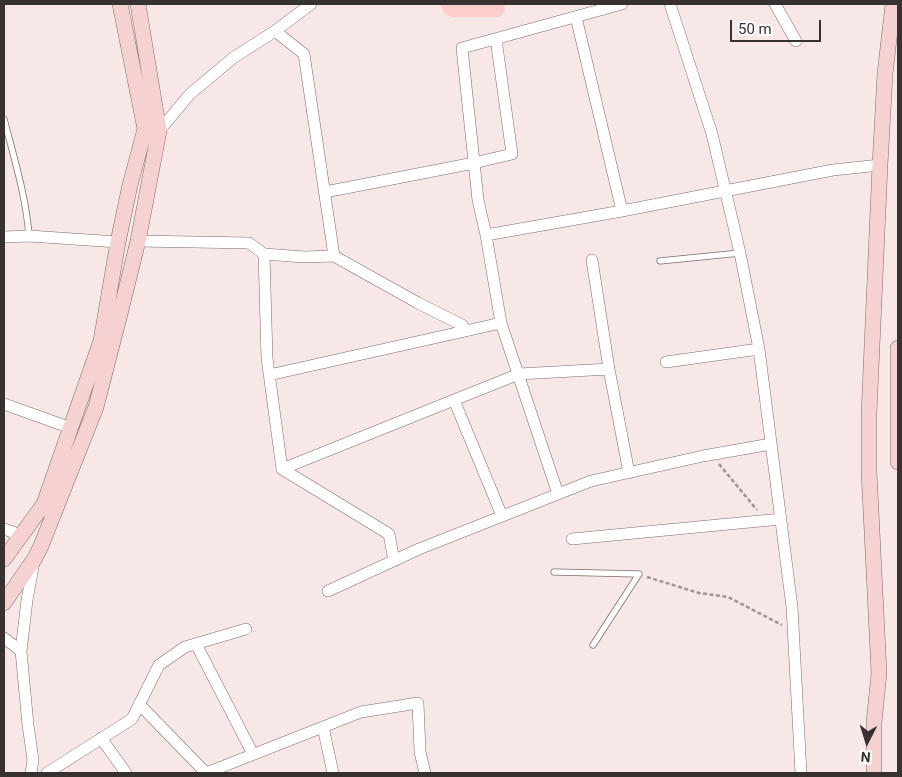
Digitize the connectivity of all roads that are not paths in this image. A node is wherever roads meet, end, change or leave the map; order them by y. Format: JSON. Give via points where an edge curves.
{"nodes":[{"id":1,"x":120,"y":4,"type":"edge"},
{"id":2,"x":138,"y":4,"type":"edge"},
{"id":3,"x":311,"y":4,"type":"edge"},
{"id":4,"x":622,"y":4,"type":"edge"},
{"id":5,"x":670,"y":4,"type":"edge"},
{"id":6,"x":775,"y":4,"type":"edge"},
{"id":7,"x":887,"y":4,"type":"edge"},
{"id":8,"x":894,"y":4,"type":"edge"},
{"id":9,"x":576,"y":16,"type":"junction"},
{"id":10,"x":275,"y":31,"type":"junction"},
{"id":11,"x":890,"y":35,"type":"junction"},
{"id":12,"x":496,"y":39,"type":"junction"},
{"id":13,"x":796,"y":41,"type":"dead end"},
{"id":14,"x":4,"y":119,"type":"edge"},
{"id":15,"x":159,"y":131,"type":"junction"},
{"id":16,"x":474,"y":163,"type":"junction"},
{"id":17,"x":880,"y":165,"type":"junction"},
{"id":18,"x":325,"y":192,"type":"junction"},
{"id":19,"x":725,"y":192,"type":"junction"},
{"id":20,"x":622,"y":211,"type":"junction"},
{"id":21,"x":486,"y":235,"type":"junction"},
{"id":22,"x":29,"y":236,"type":"junction"},
{"id":23,"x":4,"y":238,"type":"edge"},
{"id":24,"x":138,"y":241,"type":"junction"},
{"id":25,"x":118,"y":242,"type":"junction"},
{"id":26,"x":740,"y":253,"type":"junction"},
{"id":27,"x":264,"y":254,"type":"junction"},
{"id":28,"x":334,"y":256,"type":"junction"},
{"id":29,"x":592,"y":260,"type":"dead end"},
{"id":30,"x":660,"y":261,"type":"dead end"},
{"id":31,"x":501,"y":323,"type":"junction"},
{"id":32,"x":466,"y":331,"type":"junction"},
{"id":33,"x":898,"y":348,"type":"edge"},
{"id":34,"x":759,"y":349,"type":"junction"},
{"id":35,"x":898,"y":353,"type":"edge"},
{"id":36,"x":666,"y":362,"type":"dead end"},
{"id":37,"x":609,"y":369,"type":"junction"},
{"id":38,"x":519,"y":374,"type":"junction"},
{"id":39,"x":269,"y":375,"type":"junction"},
{"id":40,"x":454,"y":400,"type":"junction"},
{"id":41,"x":4,"y":404,"type":"edge"},
{"id":42,"x":71,"y":428,"type":"junction"},
{"id":43,"x":771,"y":444,"type":"junction"},
{"id":44,"x":898,"y":462,"type":"edge"},
{"id":45,"x":282,"y":469,"type":"junction"},
{"id":46,"x":629,"y":473,"type":"junction"},
{"id":47,"x":558,"y":494,"type":"junction"},
{"id":48,"x":502,"y":516,"type":"junction"},
{"id":49,"x":780,"y":519,"type":"junction"},
{"id":50,"x":4,"y":529,"type":"edge"},
{"id":51,"x":21,"y":535,"type":"junction"},
{"id":52,"x":572,"y":539,"type":"dead end"},
{"id":53,"x":35,"y":558,"type":"junction"},
{"id":54,"x":4,"y":559,"type":"edge"},
{"id":55,"x":394,"y":561,"type":"junction"},
{"id":56,"x":554,"y":572,"type":"dead end"},
{"id":57,"x":328,"y":591,"type":"dead end"},
{"id":58,"x":4,"y":603,"type":"edge"},
{"id":59,"x":246,"y":629,"type":"dead end"},
{"id":60,"x":4,"y":638,"type":"edge"},
{"id":61,"x":196,"y":644,"type":"junction"},
{"id":62,"x":593,"y":645,"type":"dead end"},
{"id":63,"x":21,"y":651,"type":"junction"},
{"id":64,"x":139,"y":704,"type":"junction"},
{"id":65,"x":323,"y":727,"type":"junction"},
{"id":66,"x":101,"y":738,"type":"junction"},
{"id":67,"x":253,"y":754,"type":"junction"},
{"id":68,"x":31,"y":773,"type":"edge"},
{"id":69,"x":47,"y":773,"type":"edge"},
{"id":70,"x":126,"y":773,"type":"edge"},
{"id":71,"x":206,"y":773,"type":"edge"},
{"id":72,"x":333,"y":773,"type":"edge"},
{"id":73,"x":425,"y":773,"type":"edge"},
{"id":74,"x":800,"y":773,"type":"edge"},
{"id":75,"x":874,"y":773,"type":"edge"}],
"edges":[{"from":1,"to":25,"type":"street","via":[[144,129]]},
{"from":2,"to":15,"type":"street"},
{"from":3,"to":10,"type":"street"},
{"from":4,"to":9,"type":"street"},
{"from":5,"to":19,"type":"street","via":[[712,134]]},
{"from":6,"to":13,"type":"street"},
{"from":7,"to":11,"type":"street"},
{"from":8,"to":11,"type":"street"},
{"from":9,"to":12,"type":"street"},
{"from":9,"to":20,"type":"street"},
{"from":10,"to":15,"type":"street","via":[[232,58],[190,94]]},
{"from":10,"to":18,"type":"street","via":[[304,54]]},
{"from":11,"to":17,"type":"street"},
{"from":12,"to":16,"type":"street","via":[[462,48]]},
{"from":12,"to":16,"type":"street","via":[[512,154]]},
{"from":14,"to":22,"type":"lane","via":[[22,186]]},
{"from":15,"to":24,"type":"street"},
{"from":16,"to":18,"type":"street"},
{"from":16,"to":21,"type":"street"},
{"from":17,"to":19,"type":"street","via":[[833,170]]},
{"from":17,"to":75,"type":"street","via":[[869,414],[879,673]]},
{"from":18,"to":28,"type":"street"},
{"from":19,"to":20,"type":"street"},
{"from":19,"to":26,"type":"street"},
{"from":20,"to":21,"type":"street"},
{"from":21,"to":31,"type":"street"},
{"from":22,"to":23,"type":"street"},
{"from":22,"to":25,"type":"street"},
{"from":24,"to":27,"type":"street","via":[[249,243]]},
{"from":24,"to":53,"type":"street","via":[[96,407]]},
{"from":25,"to":42,"type":"street","via":[[102,341]]},
{"from":26,"to":30,"type":"lane"},
{"from":26,"to":34,"type":"street"},
{"from":27,"to":28,"type":"street"},
{"from":27,"to":39,"type":"street"},
{"from":28,"to":32,"type":"street","via":[[462,325]]},
{"from":29,"to":37,"type":"street"},
{"from":31,"to":32,"type":"street"},
{"from":31,"to":38,"type":"street"},
{"from":32,"to":39,"type":"street"},
{"from":33,"to":35,"type":"street"},
{"from":34,"to":36,"type":"street"},
{"from":34,"to":43,"type":"street"},
{"from":35,"to":44,"type":"street"},
{"from":37,"to":38,"type":"street"},
{"from":37,"to":46,"type":"street"},
{"from":38,"to":40,"type":"street"},
{"from":38,"to":47,"type":"street"},
{"from":39,"to":45,"type":"street"},
{"from":40,"to":45,"type":"street"},
{"from":40,"to":48,"type":"street"},
{"from":41,"to":42,"type":"street"},
{"from":42,"to":51,"type":"street","via":[[44,504]]},
{"from":43,"to":46,"type":"street"},
{"from":43,"to":49,"type":"street"},
{"from":45,"to":55,"type":"street","via":[[388,534]]},
{"from":46,"to":47,"type":"street","via":[[591,481]]},
{"from":47,"to":48,"type":"street"},
{"from":48,"to":55,"type":"street"},
{"from":49,"to":52,"type":"street"},
{"from":49,"to":74,"type":"street","via":[[792,607]]},
{"from":50,"to":51,"type":"street"},
{"from":51,"to":54,"type":"street"},
{"from":53,"to":58,"type":"street"},
{"from":53,"to":63,"type":"street"},
{"from":55,"to":57,"type":"street"},
{"from":56,"to":62,"type":"lane","via":[[639,574]]},
{"from":59,"to":61,"type":"street"},
{"from":60,"to":63,"type":"street"},
{"from":61,"to":64,"type":"street","via":[[185,647],[159,665]]},
{"from":61,"to":67,"type":"street"},
{"from":63,"to":68,"type":"street"},
{"from":64,"to":66,"type":"street","via":[[132,718]]},
{"from":64,"to":71,"type":"street"},
{"from":65,"to":67,"type":"street"},
{"from":65,"to":72,"type":"street"},
{"from":65,"to":73,"type":"street","via":[[361,712],[418,703],[420,752]]},
{"from":66,"to":69,"type":"street"},
{"from":66,"to":70,"type":"street"},
{"from":67,"to":71,"type":"street"}]}
